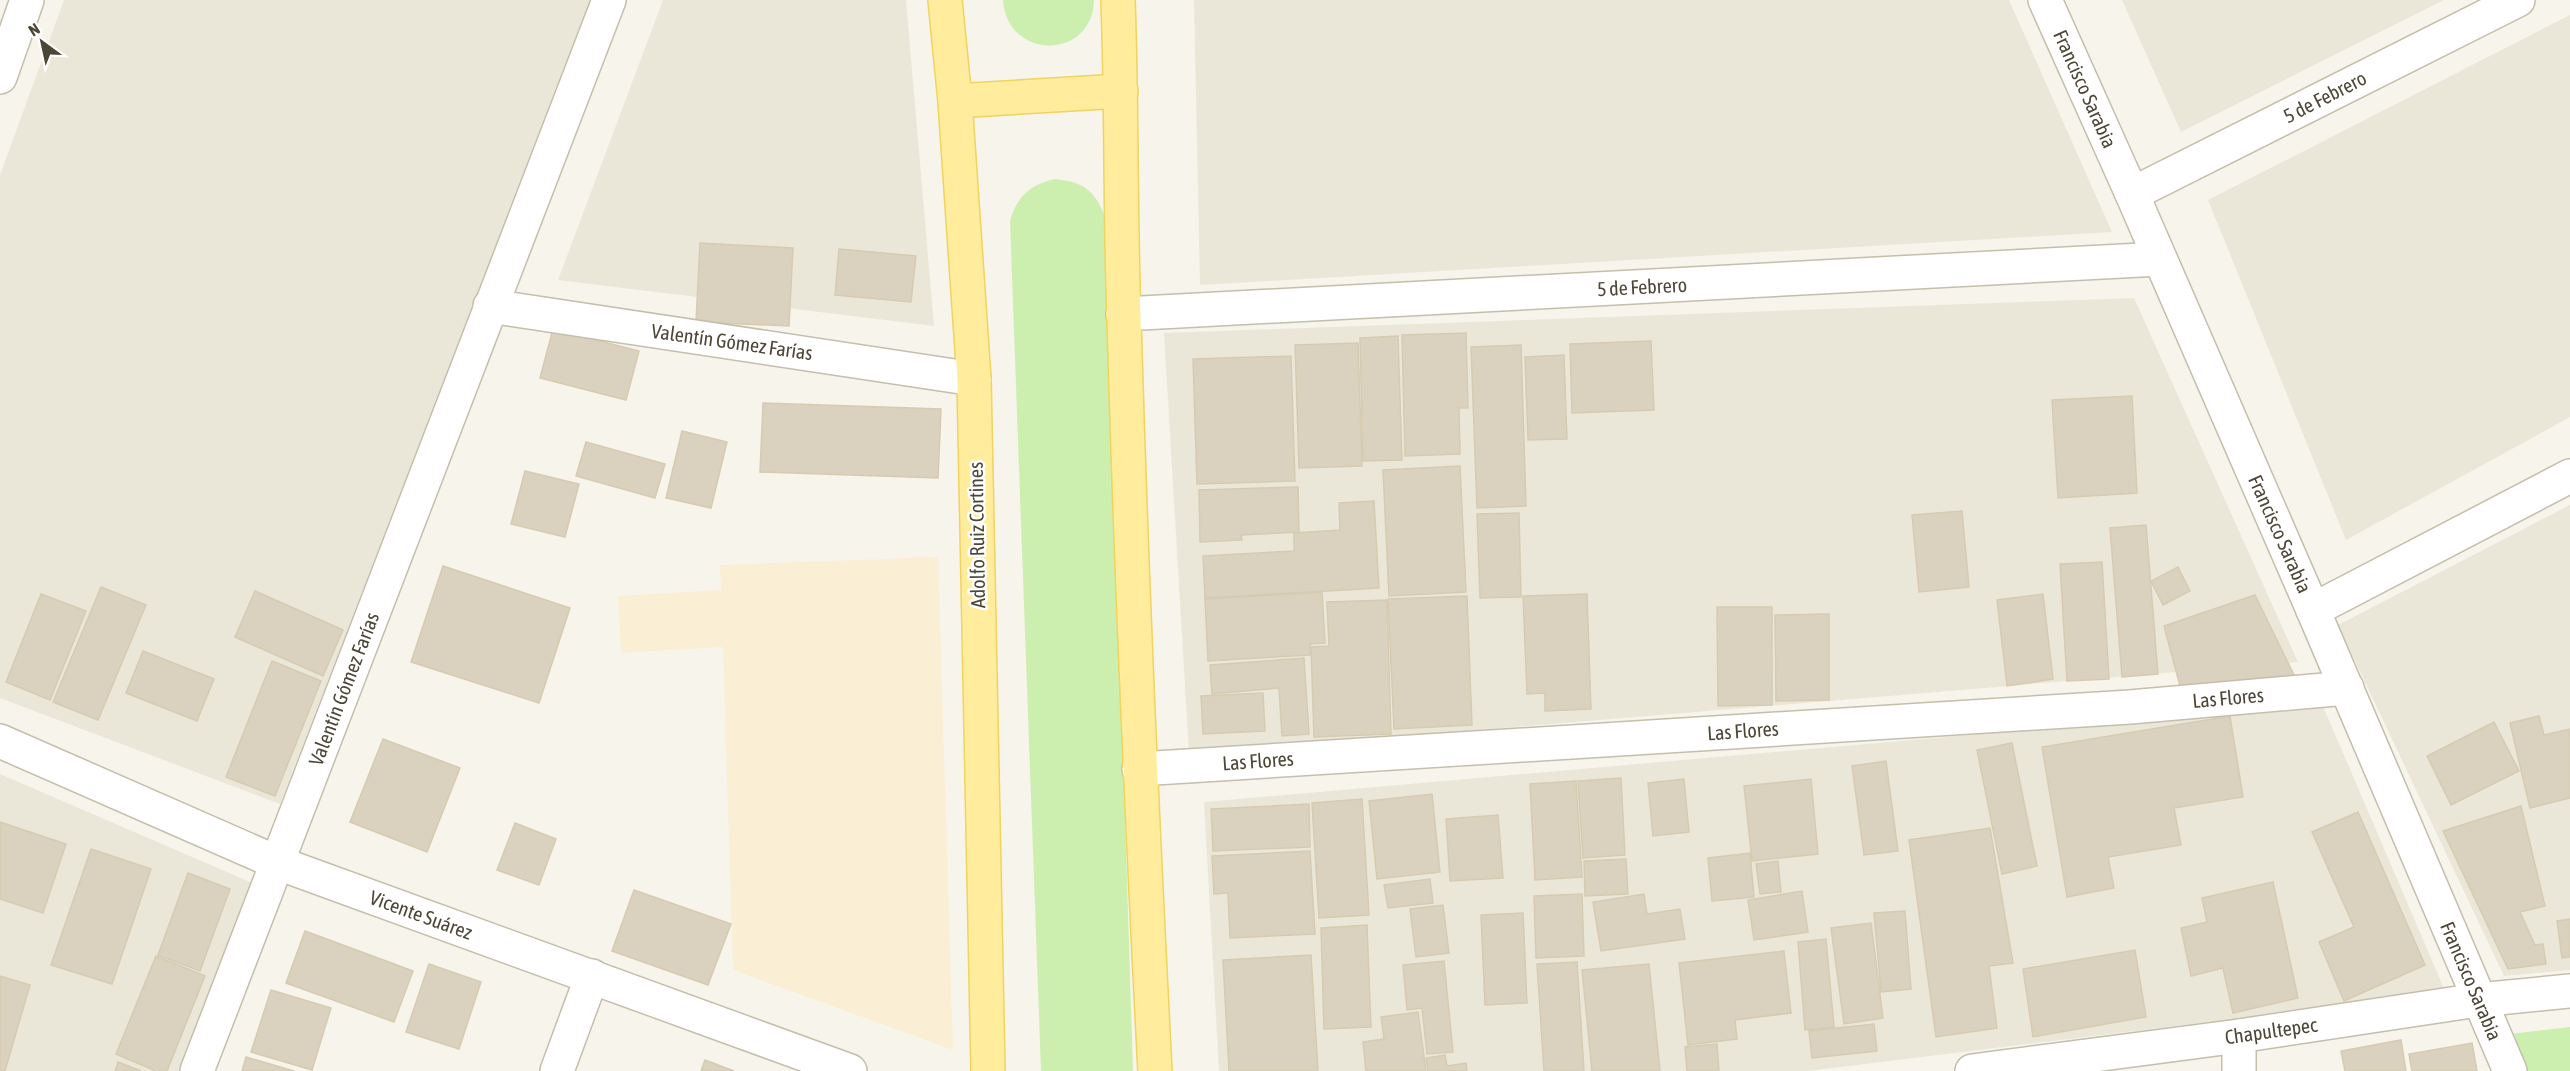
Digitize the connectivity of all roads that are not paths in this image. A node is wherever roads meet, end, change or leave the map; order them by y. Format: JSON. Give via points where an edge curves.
{"nodes":[{"id":1,"x":27,"y":0,"type":"edge"},
{"id":2,"x":609,"y":0,"type":"edge"},
{"id":3,"x":945,"y":0,"type":"edge"},
{"id":4,"x":1118,"y":0,"type":"edge"},
{"id":5,"x":2044,"y":0,"type":"edge"},
{"id":6,"x":2518,"y":0,"type":"edge"},
{"id":7,"x":0,"y":77,"type":"edge"},
{"id":8,"x":1122,"y":91,"type":"junction"},
{"id":9,"x":955,"y":101,"type":"junction"},
{"id":10,"x":2132,"y":194,"type":"junction"},
{"id":11,"x":2160,"y":259,"type":"junction"},
{"id":12,"x":490,"y":306,"type":"junction"},
{"id":13,"x":1123,"y":314,"type":"junction"},
{"id":14,"x":974,"y":378,"type":"junction"},
{"id":15,"x":2570,"y":476,"type":"edge"},
{"id":16,"x":2313,"y":610,"type":"junction"},
{"id":17,"x":2347,"y":688,"type":"junction"},
{"id":18,"x":0,"y":741,"type":"edge"},
{"id":19,"x":1139,"y":769,"type":"junction"},
{"id":20,"x":278,"y":863,"type":"junction"},
{"id":21,"x":592,"y":976,"type":"junction"},
{"id":22,"x":2570,"y":991,"type":"edge"},
{"id":23,"x":2478,"y":1000,"type":"junction"},
{"id":24,"x":2239,"y":1036,"type":"junction"},
{"id":25,"x":197,"y":1071,"type":"edge"},
{"id":26,"x":557,"y":1071,"type":"edge"},
{"id":27,"x":850,"y":1071,"type":"edge"},
{"id":28,"x":988,"y":1071,"type":"edge"},
{"id":29,"x":1155,"y":1071,"type":"edge"},
{"id":30,"x":1972,"y":1071,"type":"edge"},
{"id":31,"x":2239,"y":1071,"type":"edge"},
{"id":32,"x":2510,"y":1071,"type":"edge"}],
"edges":[{"from":1,"to":7,"type":"street"},
{"from":2,"to":12,"type":"street","name":"Valentín Gómez Farías"},
{"from":3,"to":9,"type":"main road","name":"Adolfo Ruiz Cortines"},
{"from":4,"to":8,"type":"main road"},
{"from":5,"to":10,"type":"street","name":"Francisco Sarabia"},
{"from":6,"to":10,"type":"street","name":"5 de Febrero"},
{"from":8,"to":9,"type":"main road"},
{"from":8,"to":13,"type":"main road"},
{"from":9,"to":14,"type":"main road","name":"Adolfo Ruiz Cortines"},
{"from":10,"to":11,"type":"street","name":"Francisco Sarabia"},
{"from":11,"to":13,"type":"street","name":"5 de Febrero"},
{"from":11,"to":16,"type":"street","name":"Francisco Sarabia"},
{"from":12,"to":14,"type":"street","name":"Valentín Gómez Farías"},
{"from":12,"to":20,"type":"street","name":"Valentín Gómez Farías"},
{"from":13,"to":19,"type":"main road"},
{"from":14,"to":28,"type":"main road","name":"Adolfo Ruiz Cortines"},
{"from":15,"to":16,"type":"street"},
{"from":16,"to":17,"type":"street","name":"Francisco Sarabia"},
{"from":17,"to":19,"type":"street","name":"Las Flores","via":[[2130,707]]},
{"from":17,"to":23,"type":"street","name":"Francisco Sarabia"},
{"from":18,"to":20,"type":"street","name":"Vicente Suárez"},
{"from":19,"to":29,"type":"main road"},
{"from":20,"to":21,"type":"street","name":"Vicente Suárez"},
{"from":20,"to":25,"type":"street","name":"Valentín Gómez Farías"},
{"from":21,"to":26,"type":"street"},
{"from":21,"to":27,"type":"street","name":"Vicente Suárez"},
{"from":22,"to":23,"type":"street","name":"Chapultepec"},
{"from":23,"to":24,"type":"street","name":"Chapultepec"},
{"from":23,"to":32,"type":"street","name":"Francisco Sarabia"},
{"from":24,"to":30,"type":"street","name":"Chapultepec"},
{"from":24,"to":31,"type":"street"}]}
